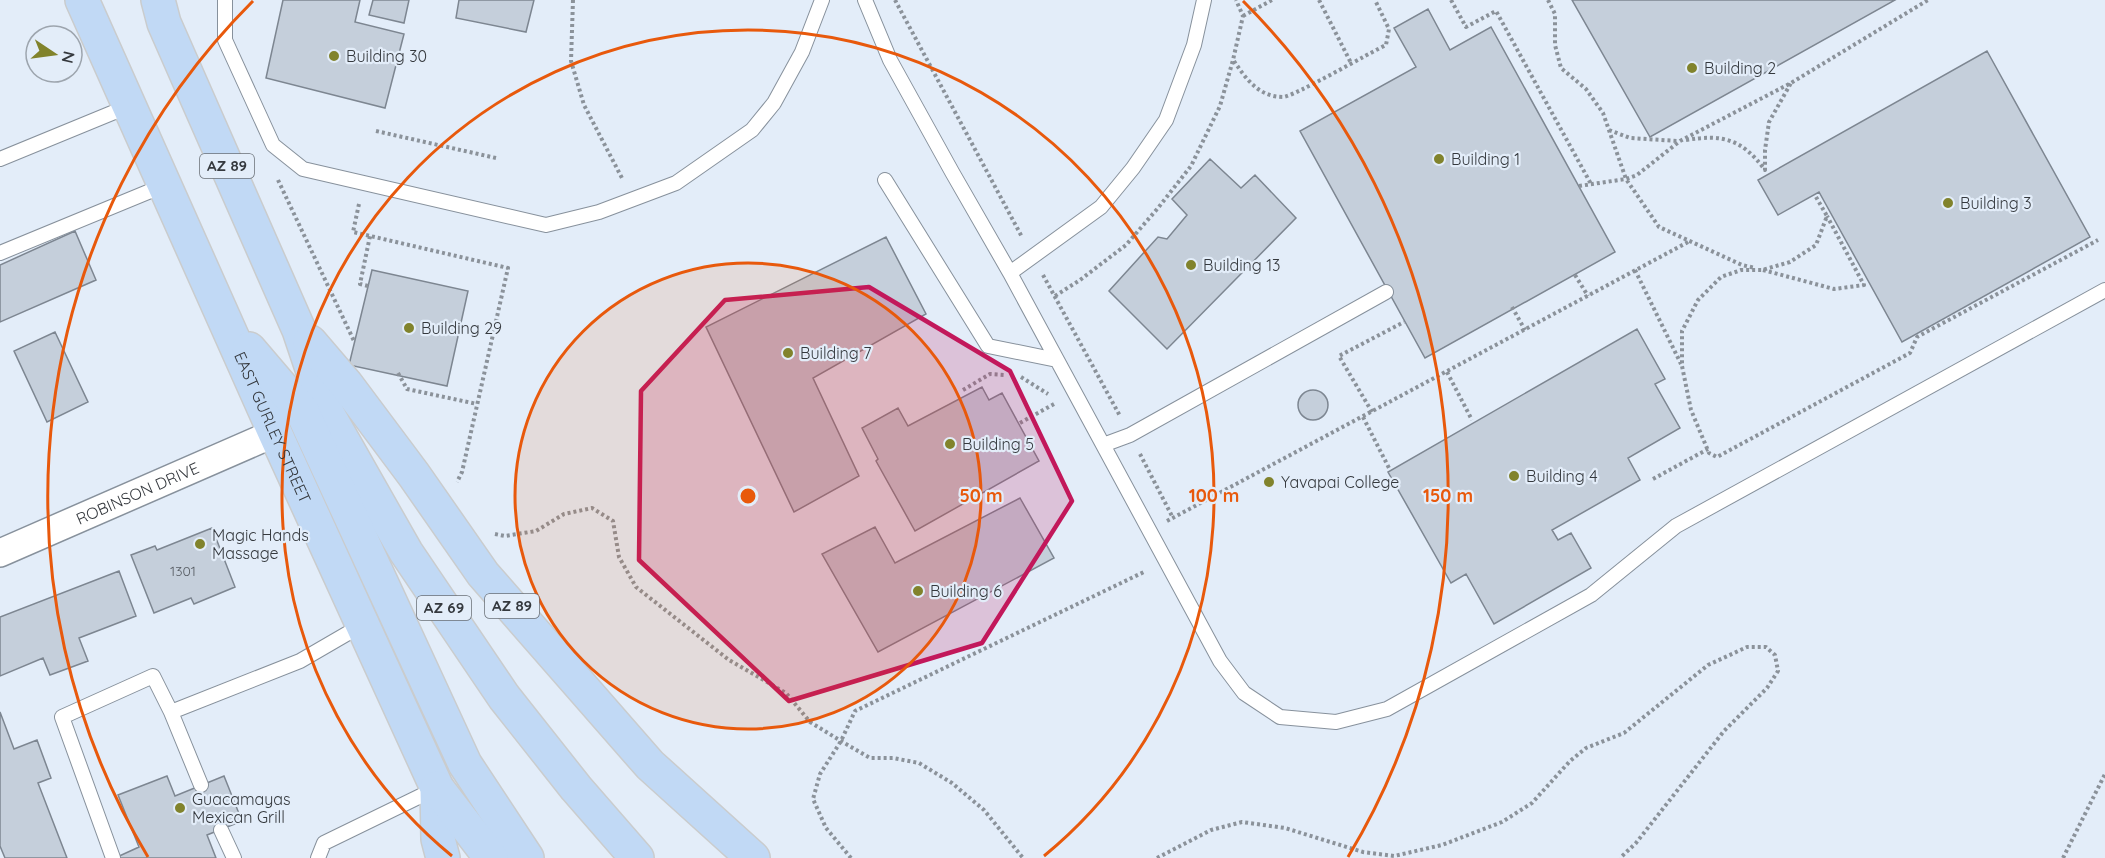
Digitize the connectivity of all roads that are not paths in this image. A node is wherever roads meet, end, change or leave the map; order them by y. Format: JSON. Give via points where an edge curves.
{"nodes":[{"id":1,"x":82,"y":0,"type":"edge"},
{"id":2,"x":159,"y":0,"type":"edge"},
{"id":3,"x":225,"y":0,"type":"edge"},
{"id":4,"x":822,"y":0,"type":"edge"},
{"id":5,"x":865,"y":0,"type":"edge"},
{"id":6,"x":1204,"y":0,"type":"edge"},
{"id":7,"x":129,"y":106,"type":"junction"},
{"id":8,"x":0,"y":159,"type":"edge"},
{"id":9,"x":885,"y":180,"type":"dead end"},
{"id":10,"x":165,"y":185,"type":"junction"},
{"id":11,"x":0,"y":253,"type":"edge"},
{"id":12,"x":1010,"y":273,"type":"junction"},
{"id":13,"x":2105,"y":290,"type":"edge"},
{"id":14,"x":1386,"y":292,"type":"dead end"},
{"id":15,"x":224,"y":319,"type":"junction"},
{"id":16,"x":299,"y":330,"type":"junction"},
{"id":17,"x":1057,"y":360,"type":"junction"},
{"id":18,"x":275,"y":434,"type":"junction"},
{"id":19,"x":1102,"y":445,"type":"junction"},
{"id":20,"x":0,"y":553,"type":"edge"},
{"id":21,"x":362,"y":625,"type":"junction"},
{"id":22,"x":171,"y":712,"type":"junction"},
{"id":23,"x":201,"y":785,"type":"dead end"},
{"id":24,"x":437,"y":788,"type":"junction"},
{"id":25,"x":221,"y":830,"type":"dead end"},
{"id":26,"x":113,"y":858,"type":"edge"},
{"id":27,"x":234,"y":858,"type":"edge"},
{"id":28,"x":318,"y":858,"type":"edge"},
{"id":29,"x":443,"y":858,"type":"edge"},
{"id":30,"x":491,"y":858,"type":"edge"},
{"id":31,"x":527,"y":858,"type":"edge"},
{"id":32,"x":637,"y":858,"type":"edge"},
{"id":33,"x":753,"y":858,"type":"edge"}],
"edges":[{"from":1,"to":7,"type":"main road","name":"EAST GURLEY STREET"},
{"from":2,"to":16,"type":"main road","number":"AZ 89","via":[[164,23]]},
{"from":3,"to":4,"type":"lane","via":[[225,40],[273,145],[303,169],[546,225],[599,212],[676,183],[752,130],[774,104],[802,52]]},
{"from":5,"to":12,"type":"lane","via":[[891,60]]},
{"from":6,"to":12,"type":"lane","via":[[1194,45],[1166,120],[1133,168],[1101,207]]},
{"from":7,"to":8,"type":"lane"},
{"from":7,"to":10,"type":"main road","name":"EAST GURLEY STREET"},
{"from":9,"to":17,"type":"lane","via":[[988,346]]},
{"from":10,"to":11,"type":"lane"},
{"from":10,"to":15,"type":"main road","name":"EAST GURLEY STREET"},
{"from":12,"to":17,"type":"lane"},
{"from":13,"to":19,"type":"lane","via":[[1676,526],[1591,595],[1387,709],[1336,722],[1280,717],[1244,693],[1220,661]]},
{"from":14,"to":19,"type":"lane","via":[[1130,435]]},
{"from":15,"to":18,"type":"main road","name":"EAST GURLEY STREET"},
{"from":15,"to":31,"type":"main road","via":[[302,411],[465,764]]},
{"from":16,"to":32,"type":"main road","number":"AZ 69","via":[[327,412],[406,552],[504,697]]},
{"from":16,"to":33,"type":"main road","number":"AZ 89","via":[[346,384],[483,574],[650,765]]},
{"from":17,"to":19,"type":"lane"},
{"from":18,"to":20,"type":"street","name":"ROBINSON DRIVE"},
{"from":18,"to":21,"type":"main road","name":"EAST GURLEY STREET"},
{"from":21,"to":22,"type":"lane","via":[[300,661]]},
{"from":21,"to":24,"type":"main road","name":"EAST GURLEY STREET"},
{"from":22,"to":23,"type":"lane"},
{"from":22,"to":26,"type":"lane","via":[[153,676],[62,717]]},
{"from":24,"to":28,"type":"lane","via":[[324,843]]},
{"from":24,"to":29,"type":"main road","name":"EAST GURLEY STREET","via":[[438,839]]},
{"from":24,"to":30,"type":"main road"},
{"from":25,"to":27,"type":"lane"}]}
